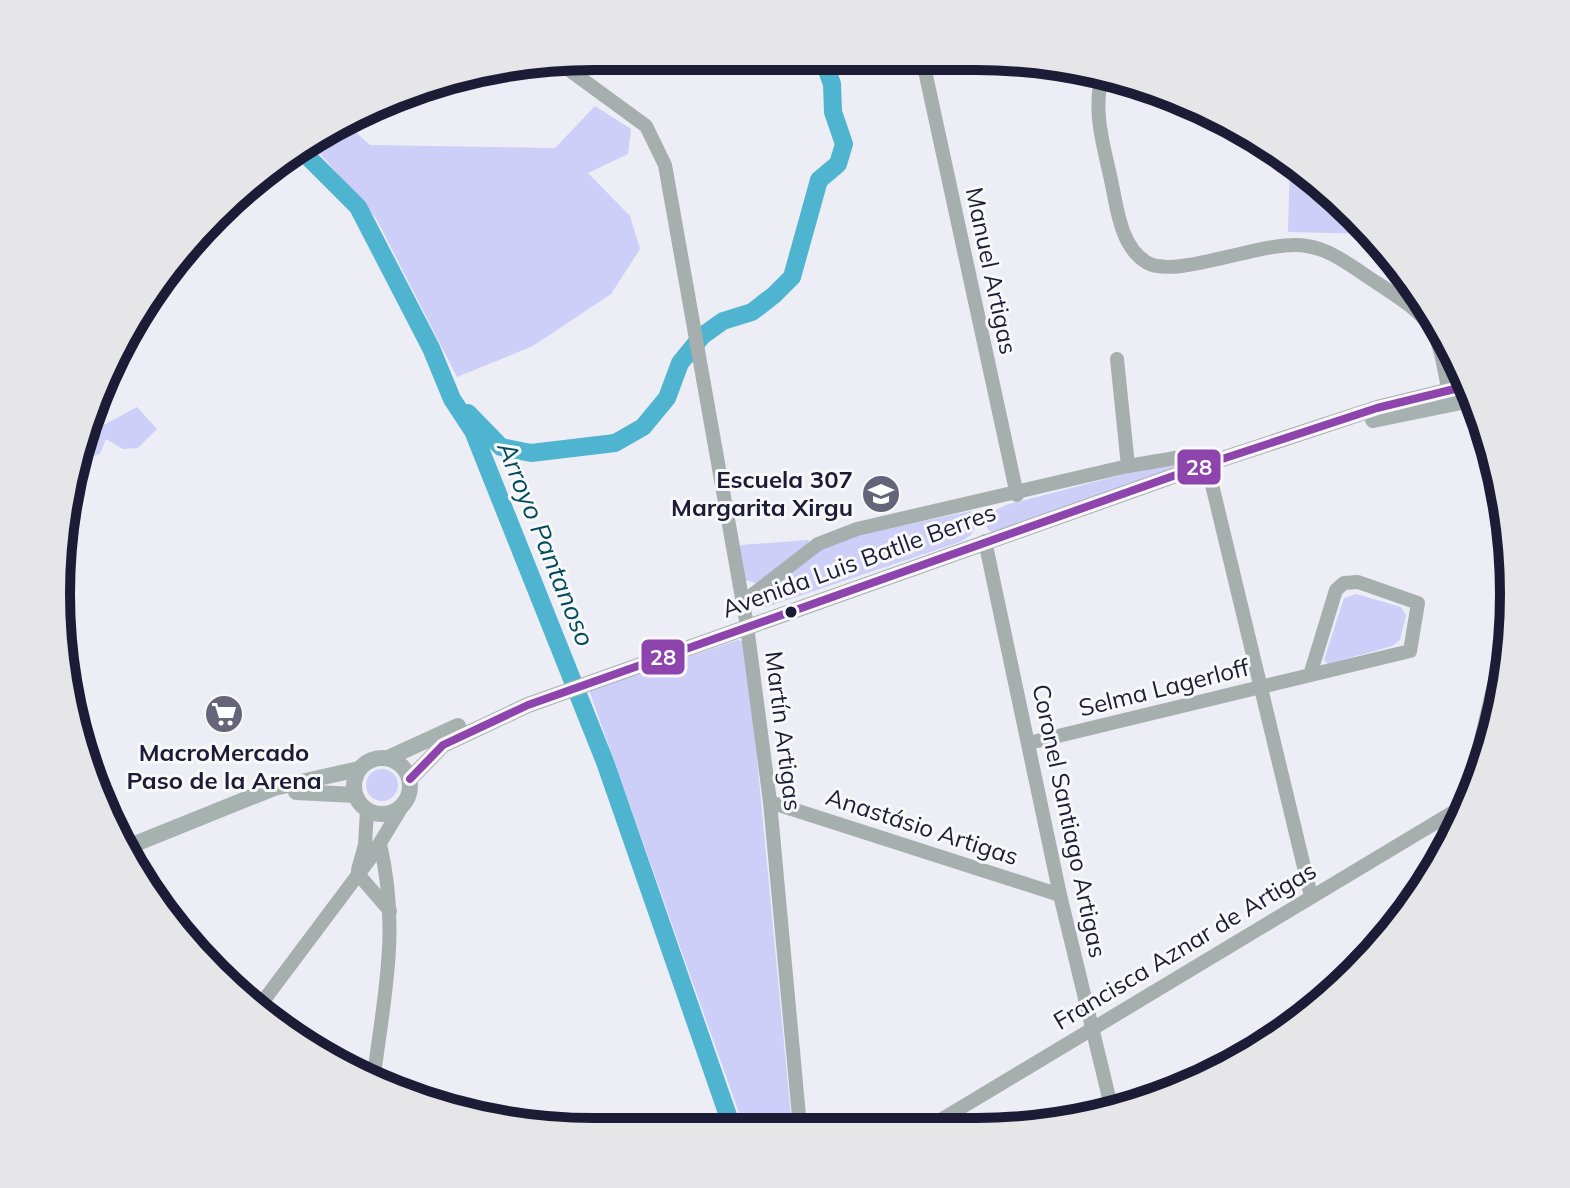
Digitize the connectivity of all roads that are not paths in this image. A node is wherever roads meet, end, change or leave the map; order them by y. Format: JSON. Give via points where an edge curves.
{"nodes":[{"id":1,"x":925,"y":70,"type":"edge"},
{"id":2,"x":571,"y":71,"type":"edge"},
{"id":3,"x":1101,"y":85,"type":"edge"},
{"id":4,"x":1419,"y":315,"type":"edge"},
{"id":5,"x":1441,"y":353,"type":"edge"},
{"id":6,"x":1117,"y":359,"type":"dead end"},
{"id":7,"x":1459,"y":392,"type":"edge"},
{"id":8,"x":1450,"y":397,"type":"junction"},
{"id":9,"x":1462,"y":398,"type":"edge"},
{"id":10,"x":1207,"y":464,"type":"junction"},
{"id":11,"x":1128,"y":466,"type":"junction"},
{"id":12,"x":1017,"y":495,"type":"junction"},
{"id":13,"x":985,"y":541,"type":"junction"},
{"id":14,"x":743,"y":602,"type":"junction"},
{"id":15,"x":747,"y":626,"type":"junction"},
{"id":16,"x":1310,"y":675,"type":"junction"},
{"id":17,"x":1261,"y":687,"type":"junction"},
{"id":18,"x":536,"y":703,"type":"junction"},
{"id":19,"x":1029,"y":743,"type":"junction"},
{"id":20,"x":388,"y":758,"type":"junction"},
{"id":21,"x":359,"y":769,"type":"junction"},
{"id":22,"x":410,"y":779,"type":"junction"},
{"id":23,"x":355,"y":795,"type":"junction"},
{"id":24,"x":770,"y":802,"type":"junction"},
{"id":25,"x":403,"y":805,"type":"junction"},
{"id":26,"x":367,"y":810,"type":"junction"},
{"id":27,"x":214,"y":814,"type":"junction"},
{"id":28,"x":1448,"y":821,"type":"edge"},
{"id":29,"x":380,"y":844,"type":"junction"},
{"id":30,"x":134,"y":845,"type":"edge"},
{"id":31,"x":358,"y":874,"type":"junction"},
{"id":32,"x":1060,"y":895,"type":"junction"},
{"id":33,"x":1311,"y":896,"type":"junction"},
{"id":34,"x":390,"y":911,"type":"junction"},
{"id":35,"x":264,"y":1000,"type":"edge"},
{"id":36,"x":1093,"y":1027,"type":"junction"},
{"id":37,"x":375,"y":1070,"type":"edge"},
{"id":38,"x":1110,"y":1101,"type":"edge"},
{"id":39,"x":799,"y":1118,"type":"edge"},
{"id":40,"x":944,"y":1118,"type":"edge"}],
"edges":[{"from":1,"to":12,"type":"street","name":"Manuel Artigas"},
{"from":2,"to":14,"type":"street","name":"Martín Artigas","via":[[653,135],[665,165]]},
{"from":3,"to":4,"type":"street","via":[[1097,113],[1114,193],[1128,242],[1145,262],[1172,268],[1289,244],[1325,251]]},
{"from":5,"to":8,"type":"street"},
{"from":6,"to":11,"type":"street"},
{"from":7,"to":8,"type":"main road","name":"Avenida Luis Batlle Berres"},
{"from":8,"to":9,"type":"main road","name":"Avenida Luis Batlle Berres"},
{"from":8,"to":10,"type":"main road","name":"Avenida Luis Batlle Berres","via":[[1277,440]]},
{"from":10,"to":11,"type":"street","name":"Avenida Luis Batlle Berres","via":[[1199,454],[1190,454]]},
{"from":10,"to":13,"type":"main road","name":"Avenida Luis Batlle Berres"},
{"from":10,"to":17,"type":"street"},
{"from":11,"to":12,"type":"street","name":"Avenida Luis Batlle Berres"},
{"from":12,"to":14,"type":"street","name":"Avenida Luis Batlle Berres","via":[[838,535],[796,558]]},
{"from":13,"to":15,"type":"main road","name":"Avenida Luis Batlle Berres"},
{"from":13,"to":19,"type":"street","name":"Coronel Santiago Artigas"},
{"from":14,"to":15,"type":"street","name":"Martín Artigas"},
{"from":15,"to":18,"type":"main road","name":"Avenida Luis Batlle Berres"},
{"from":15,"to":24,"type":"street","name":"Martín Artigas"},
{"from":16,"to":16,"type":"street","name":"Selma Lagerloff","via":[[1336,590],[1344,583],[1358,582],[1418,603],[1410,651]]},
{"from":16,"to":17,"type":"street","name":"Selma Lagerloff"},
{"from":17,"to":19,"type":"street","name":"Selma Lagerloff"},
{"from":17,"to":33,"type":"street"},
{"from":18,"to":20,"type":"main road","name":"Avenida Luis Batlle Berres","via":[[458,726]]},
{"from":18,"to":22,"type":"main road","name":"Avenida Luis Batlle Berres","via":[[443,745]]},
{"from":19,"to":32,"type":"street","name":"Coronel Santiago Artigas"},
{"from":20,"to":21,"type":"main road"},
{"from":20,"to":22,"type":"main road","via":[[402,765]]},
{"from":21,"to":23,"type":"main road"},
{"from":21,"to":27,"type":"main road","via":[[274,788]]},
{"from":22,"to":25,"type":"main road"},
{"from":23,"to":26,"type":"main road"},
{"from":23,"to":27,"type":"main road","via":[[307,790]]},
{"from":24,"to":32,"type":"street","name":"Anastásio Artigas"},
{"from":24,"to":39,"type":"street","name":"Martín Artigas"},
{"from":25,"to":26,"type":"main road","via":[[382,814]]},
{"from":25,"to":29,"type":"street"},
{"from":26,"to":31,"type":"street"},
{"from":27,"to":30,"type":"main road"},
{"from":28,"to":33,"type":"street","name":"Francisca Aznar de Artigas"},
{"from":29,"to":31,"type":"street"},
{"from":29,"to":34,"type":"street"},
{"from":31,"to":34,"type":"street"},
{"from":31,"to":35,"type":"street"},
{"from":32,"to":36,"type":"street","name":"Coronel Santiago Artigas"},
{"from":33,"to":36,"type":"street","name":"Francisca Aznar de Artigas"},
{"from":34,"to":37,"type":"street"},
{"from":36,"to":38,"type":"street","name":"Coronel Santiago Artigas"},
{"from":36,"to":40,"type":"street","name":"Francisca Aznar de Artigas"}]}
